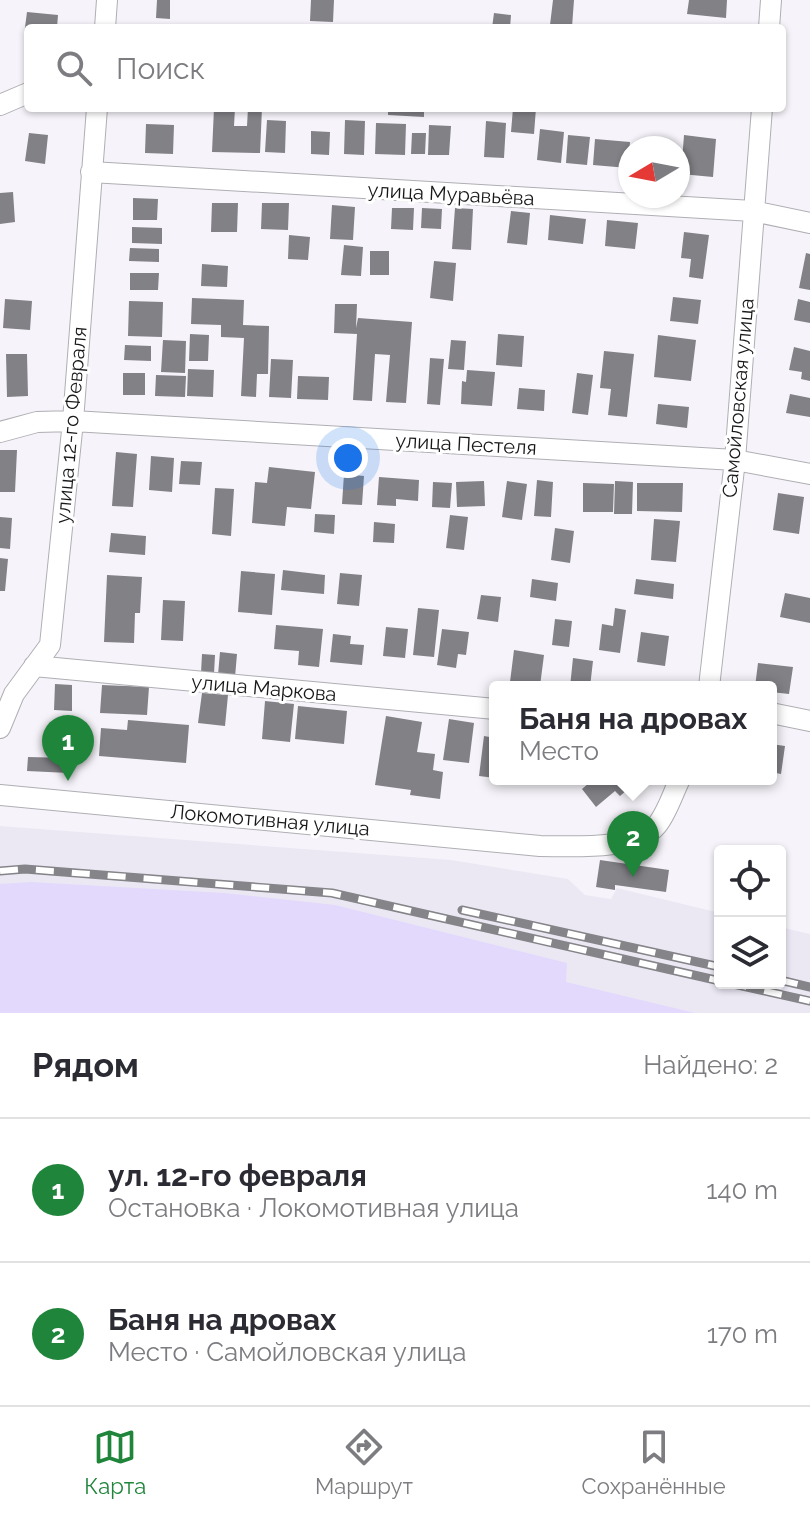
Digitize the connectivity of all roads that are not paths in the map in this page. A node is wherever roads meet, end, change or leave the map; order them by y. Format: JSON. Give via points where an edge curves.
{"nodes":[{"id":1,"x":107,"y":0,"type":"edge"},
{"id":2,"x":771,"y":0,"type":"edge"},
{"id":3,"x":105,"y":24,"type":"edge"},
{"id":4,"x":769,"y":24,"type":"edge"},
{"id":5,"x":24,"y":95,"type":"edge"},
{"id":6,"x":0,"y":105,"type":"edge"},
{"id":7,"x":97,"y":112,"type":"edge"},
{"id":8,"x":762,"y":112,"type":"edge"},
{"id":9,"x":91,"y":172,"type":"junction"},
{"id":10,"x":753,"y":211,"type":"junction"},
{"id":11,"x":810,"y":223,"type":"edge"},
{"id":12,"x":73,"y":421,"type":"junction"},
{"id":13,"x":0,"y":432,"type":"edge"},
{"id":14,"x":735,"y":460,"type":"junction"},
{"id":15,"x":810,"y":474,"type":"edge"},
{"id":16,"x":34,"y":666,"type":"junction"},
{"id":17,"x":710,"y":681,"type":"edge"},
{"id":18,"x":489,"y":708,"type":"edge"},
{"id":19,"x":777,"y":714,"type":"edge"},
{"id":20,"x":810,"y":721,"type":"edge"},
{"id":21,"x":0,"y":728,"type":"edge"},
{"id":22,"x":677,"y":785,"type":"edge"},
{"id":23,"x":0,"y":795,"type":"edge"}],
"edges":[{"from":1,"to":3,"type":"street"},
{"from":2,"to":4,"type":"street"},
{"from":5,"to":6,"type":"street"},
{"from":7,"to":9,"type":"street","name":"улица 12-го Февраля"},
{"from":8,"to":10,"type":"street","name":"Самойловская улица"},
{"from":9,"to":10,"type":"street","name":"улица Муравьёва"},
{"from":9,"to":12,"type":"street","name":"улица 12-го Февраля"},
{"from":10,"to":11,"type":"street","name":"улица Муравьёва"},
{"from":10,"to":14,"type":"street","name":"Самойловская улица"},
{"from":12,"to":13,"type":"street","name":"улица Пестеля","via":[[37,422]]},
{"from":12,"to":14,"type":"street","name":"улица Пестеля"},
{"from":12,"to":16,"type":"street","name":"улица 12-го Февраля","via":[[50,645]]},
{"from":14,"to":15,"type":"street","name":"улица Пестеля"},
{"from":14,"to":17,"type":"street","name":"Самойловская улица"},
{"from":16,"to":18,"type":"street","name":"улица Маркова"},
{"from":16,"to":21,"type":"street","name":"улица 12-го Февраля","via":[[14,694]]},
{"from":19,"to":20,"type":"street"},
{"from":22,"to":23,"type":"street","name":"Локомотивная улица","via":[[656,827],[628,841],[600,846],[540,846]]}]}
